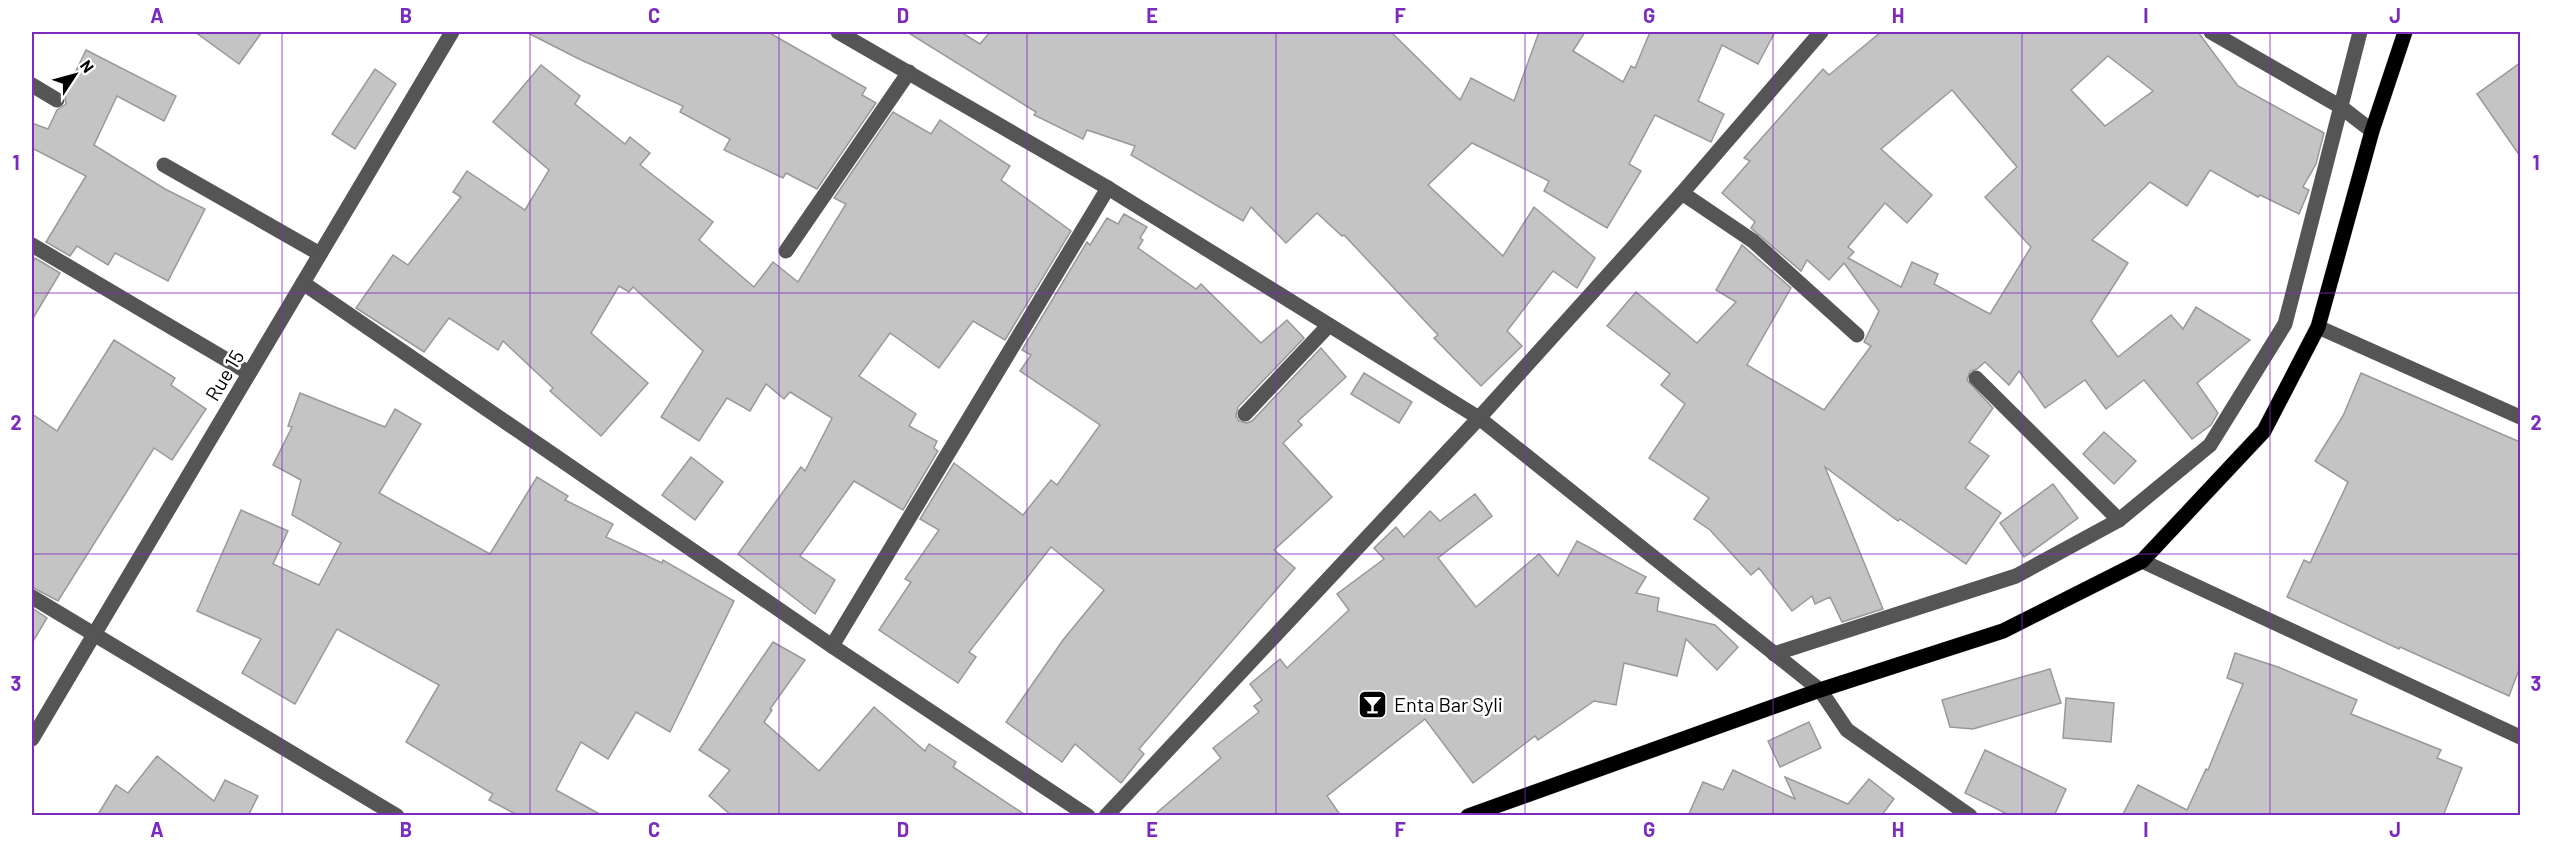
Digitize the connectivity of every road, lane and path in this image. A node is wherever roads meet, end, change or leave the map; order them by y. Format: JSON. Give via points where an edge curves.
{"nodes":[{"id":1,"x":452,"y":32,"type":"edge"},
{"id":2,"x":838,"y":32,"type":"edge"},
{"id":3,"x":1821,"y":32,"type":"edge"},
{"id":4,"x":2211,"y":32,"type":"edge"},
{"id":5,"x":2360,"y":32,"type":"edge"},
{"id":6,"x":2405,"y":32,"type":"edge"},
{"id":7,"x":909,"y":72,"type":"junction"},
{"id":8,"x":32,"y":85,"type":"edge"},
{"id":9,"x":57,"y":100,"type":"dead end"},
{"id":10,"x":2341,"y":107,"type":"junction"},
{"id":11,"x":2372,"y":131,"type":"junction"},
{"id":12,"x":164,"y":165,"type":"dead end"},
{"id":13,"x":1108,"y":188,"type":"junction"},
{"id":14,"x":1682,"y":193,"type":"junction"},
{"id":15,"x":32,"y":244,"type":"edge"},
{"id":16,"x":786,"y":251,"type":"dead end"},
{"id":17,"x":320,"y":254,"type":"junction"},
{"id":18,"x":303,"y":284,"type":"junction"},
{"id":19,"x":1329,"y":325,"type":"junction"},
{"id":20,"x":2318,"y":327,"type":"junction"},
{"id":21,"x":1857,"y":335,"type":"dead end"},
{"id":22,"x":249,"y":373,"type":"junction"},
{"id":23,"x":1976,"y":378,"type":"dead end"},
{"id":24,"x":1245,"y":414,"type":"dead end"},
{"id":25,"x":2520,"y":417,"type":"edge"},
{"id":26,"x":1479,"y":418,"type":"junction"},
{"id":27,"x":2119,"y":520,"type":"junction"},
{"id":28,"x":2142,"y":561,"type":"junction"},
{"id":29,"x":32,"y":597,"type":"edge"},
{"id":30,"x":94,"y":634,"type":"junction"},
{"id":31,"x":832,"y":646,"type":"junction"},
{"id":32,"x":1774,"y":654,"type":"junction"},
{"id":33,"x":1820,"y":690,"type":"junction"},
{"id":34,"x":2520,"y":737,"type":"edge"},
{"id":35,"x":32,"y":739,"type":"edge"},
{"id":36,"x":397,"y":816,"type":"edge"},
{"id":37,"x":1088,"y":816,"type":"edge"},
{"id":38,"x":1106,"y":816,"type":"edge"},
{"id":39,"x":1468,"y":816,"type":"edge"},
{"id":40,"x":1970,"y":816,"type":"edge"}],
"edges":[{"from":1,"to":17,"type":"street","name":"Rue 15"},
{"from":2,"to":7,"type":"street"},
{"from":3,"to":14,"type":"street"},
{"from":4,"to":10,"type":"street"},
{"from":5,"to":10,"type":"street"},
{"from":6,"to":11,"type":"main road"},
{"from":7,"to":13,"type":"street"},
{"from":7,"to":16,"type":"street"},
{"from":8,"to":9,"type":"street"},
{"from":10,"to":11,"type":"street"},
{"from":10,"to":27,"type":"street","via":[[2285,324],[2210,445]]},
{"from":11,"to":20,"type":"main road"},
{"from":12,"to":17,"type":"street"},
{"from":13,"to":19,"type":"street"},
{"from":13,"to":31,"type":"street"},
{"from":14,"to":21,"type":"street","via":[[1753,241]]},
{"from":14,"to":26,"type":"street"},
{"from":15,"to":22,"type":"street"},
{"from":17,"to":18,"type":"street","name":"Rue 15"},
{"from":18,"to":22,"type":"street","name":"Rue 15"},
{"from":18,"to":31,"type":"street"},
{"from":19,"to":24,"type":"street"},
{"from":19,"to":26,"type":"street"},
{"from":20,"to":25,"type":"street"},
{"from":20,"to":28,"type":"main road","via":[[2264,431]]},
{"from":22,"to":30,"type":"street","name":"Rue 15"},
{"from":23,"to":27,"type":"street"},
{"from":26,"to":32,"type":"street"},
{"from":26,"to":38,"type":"street"},
{"from":27,"to":32,"type":"street","via":[[2016,576]]},
{"from":28,"to":33,"type":"main road","via":[[2003,631]]},
{"from":28,"to":34,"type":"street"},
{"from":29,"to":30,"type":"street"},
{"from":30,"to":35,"type":"street","name":"Rue 15"},
{"from":30,"to":36,"type":"street"},
{"from":31,"to":37,"type":"street"},
{"from":32,"to":33,"type":"street"},
{"from":33,"to":39,"type":"main road"},
{"from":33,"to":40,"type":"street","via":[[1847,730]]}]}
